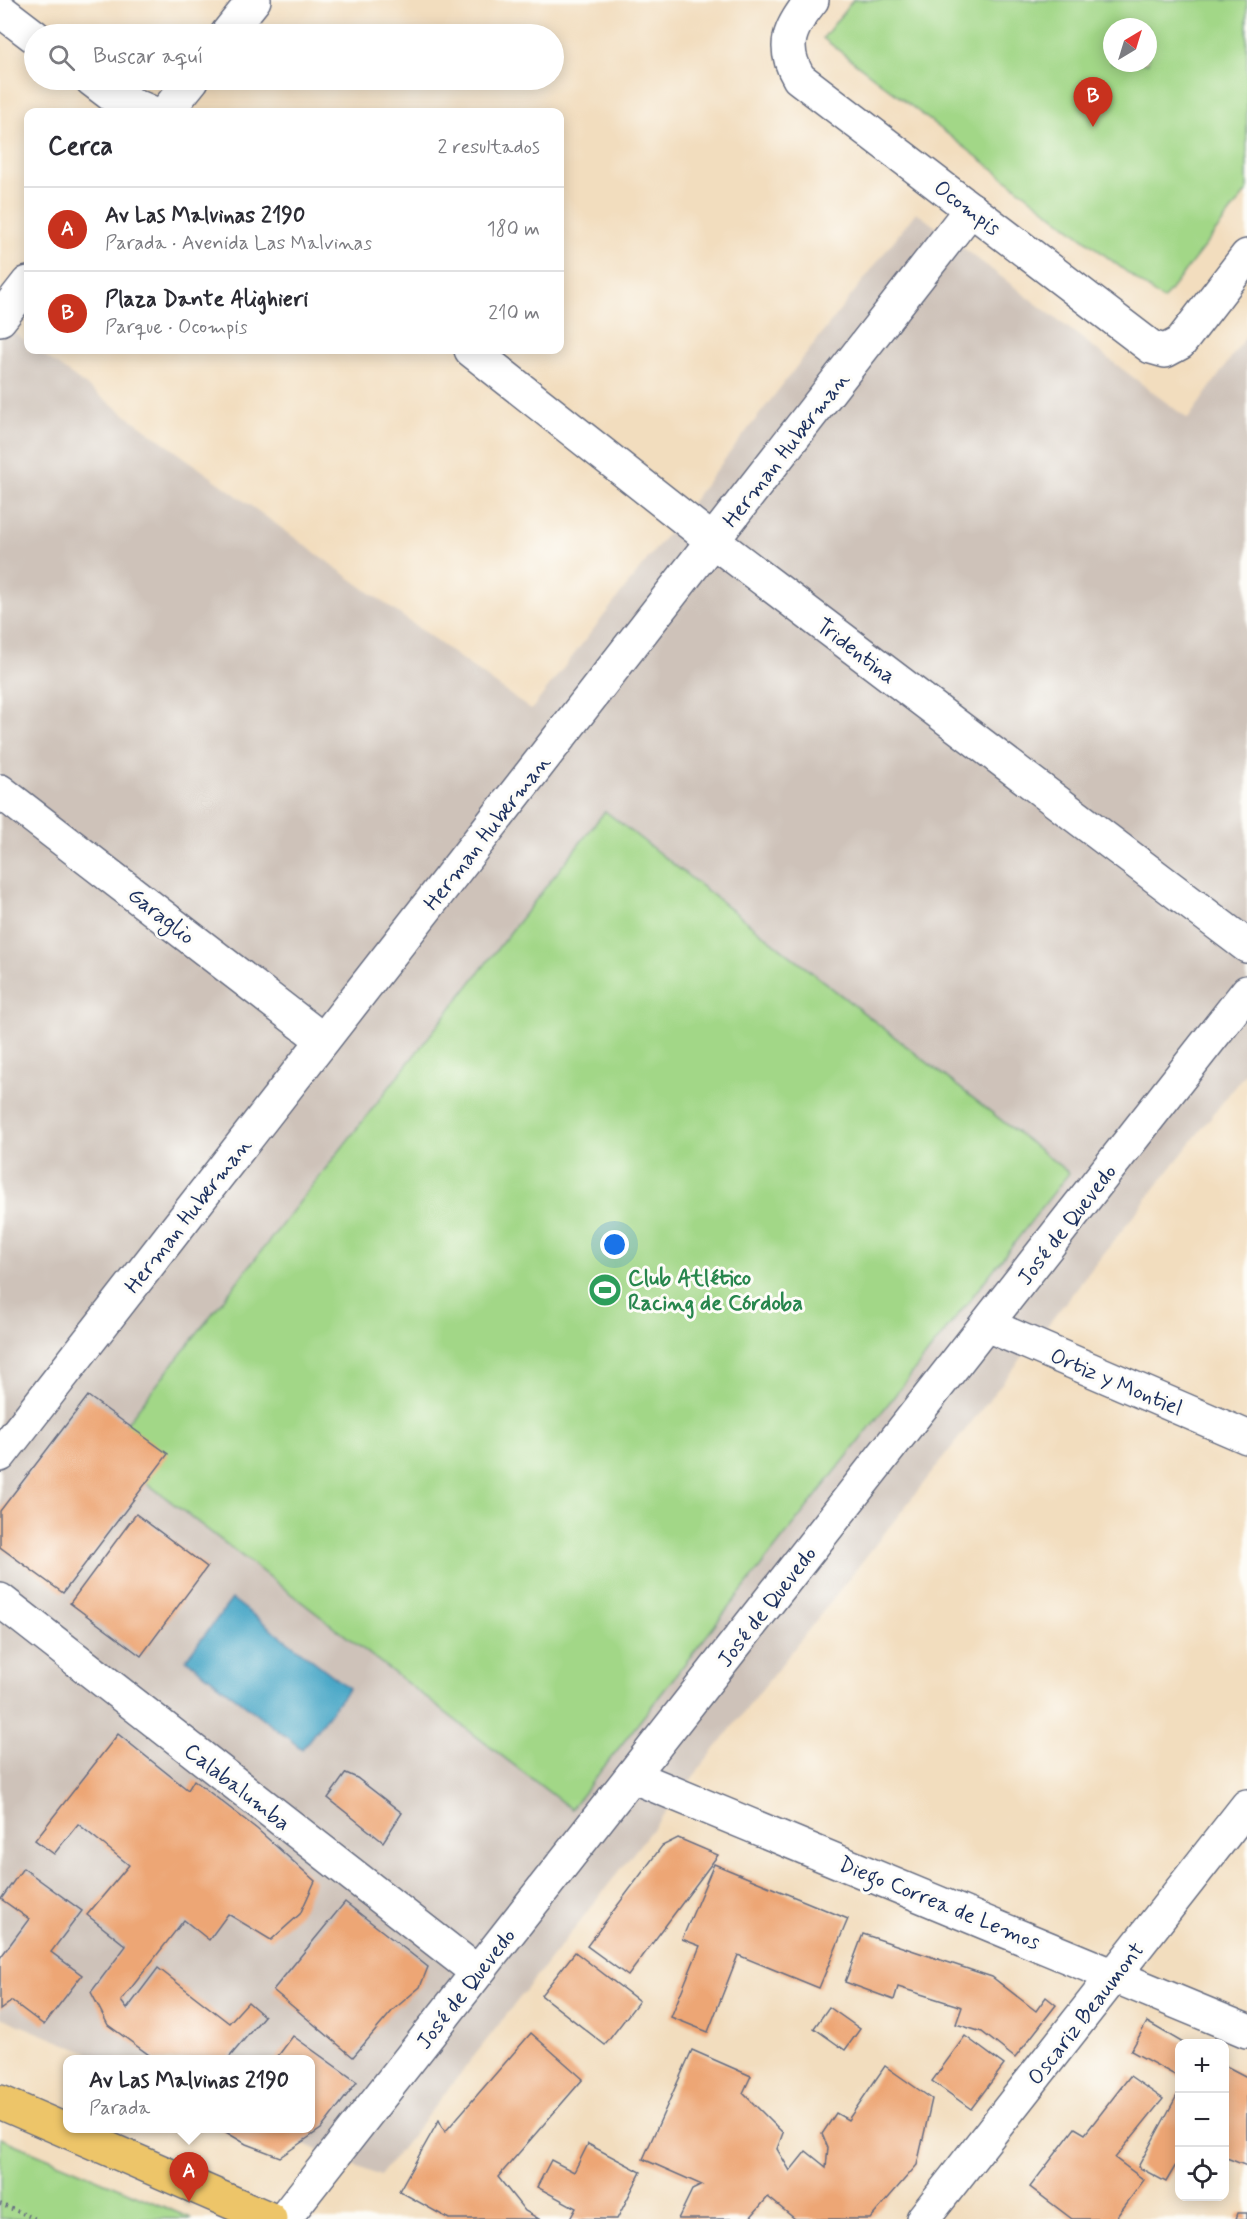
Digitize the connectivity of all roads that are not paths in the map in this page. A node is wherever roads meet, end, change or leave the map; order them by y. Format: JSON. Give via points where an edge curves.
{"nodes":[{"id":1,"x":254,"y":0,"type":"edge"},
{"id":2,"x":812,"y":0,"type":"edge"},
{"id":3,"x":0,"y":10,"type":"edge"},
{"id":4,"x":235,"y":24,"type":"edge"},
{"id":5,"x":24,"y":28,"type":"edge"},
{"id":6,"x":105,"y":90,"type":"edge"},
{"id":7,"x":184,"y":90,"type":"edge"},
{"id":8,"x":141,"y":108,"type":"edge"},
{"id":9,"x":169,"y":108,"type":"edge"},
{"id":10,"x":971,"y":209,"type":"junction"},
{"id":11,"x":1247,"y":256,"type":"edge"},
{"id":12,"x":24,"y":289,"type":"edge"},
{"id":13,"x":0,"y":319,"type":"edge"},
{"id":14,"x":476,"y":354,"type":"edge"},
{"id":15,"x":713,"y":541,"type":"junction"},
{"id":16,"x":0,"y":791,"type":"edge"},
{"id":17,"x":1247,"y":946,"type":"edge"},
{"id":18,"x":1247,"y":992,"type":"edge"},
{"id":19,"x":323,"y":1040,"type":"junction"},
{"id":20,"x":987,"y":1325,"type":"junction"},
{"id":21,"x":1247,"y":1437,"type":"edge"},
{"id":22,"x":0,"y":1455,"type":"edge"},
{"id":23,"x":0,"y":1600,"type":"edge"},
{"id":24,"x":632,"y":1776,"type":"junction"},
{"id":25,"x":1247,"y":1806,"type":"edge"},
{"id":26,"x":477,"y":1972,"type":"junction"},
{"id":27,"x":1116,"y":1974,"type":"junction"},
{"id":28,"x":1247,"y":2031,"type":"edge"},
{"id":29,"x":0,"y":2102,"type":"edge"},
{"id":30,"x":63,"y":2129,"type":"edge"},
{"id":31,"x":72,"y":2133,"type":"edge"},
{"id":32,"x":270,"y":2219,"type":"edge"},
{"id":33,"x":284,"y":2219,"type":"edge"},
{"id":34,"x":923,"y":2219,"type":"edge"}],
"edges":[{"from":1,"to":4,"type":"street"},
{"from":2,"to":10,"type":"street","name":"Ocompis","via":[[796,20],[788,49],[799,78]]},
{"from":3,"to":5,"type":"street"},
{"from":6,"to":8,"type":"street"},
{"from":7,"to":9,"type":"street"},
{"from":10,"to":11,"type":"street","name":"Ocompis","via":[[1151,347],[1165,351],[1180,343]]},
{"from":10,"to":15,"type":"street","name":"Herman Huberman"},
{"from":12,"to":13,"type":"street"},
{"from":14,"to":15,"type":"street","name":"Tridentina"},
{"from":15,"to":17,"type":"street","name":"Tridentina"},
{"from":15,"to":19,"type":"street","name":"Herman Huberman"},
{"from":16,"to":19,"type":"street","name":"Garaglio"},
{"from":18,"to":20,"type":"street","name":"José de Quevedo"},
{"from":19,"to":22,"type":"street","name":"Herman Huberman"},
{"from":20,"to":21,"type":"street","name":"Ortiz y Montiel"},
{"from":20,"to":24,"type":"street","name":"José de Quevedo"},
{"from":23,"to":26,"type":"street","name":"Calabalumba"},
{"from":24,"to":26,"type":"street","name":"José de Quevedo"},
{"from":24,"to":27,"type":"street","name":"Diego Correa de Lemos"},
{"from":25,"to":27,"type":"street","name":"Oscariz Beaumont"},
{"from":26,"to":33,"type":"street","name":"José de Quevedo"},
{"from":27,"to":28,"type":"street","name":"Diego Correa de Lemos"},
{"from":27,"to":34,"type":"street","name":"Oscariz Beaumont"},
{"from":29,"to":30,"type":"main road"},
{"from":31,"to":32,"type":"main road"}]}
